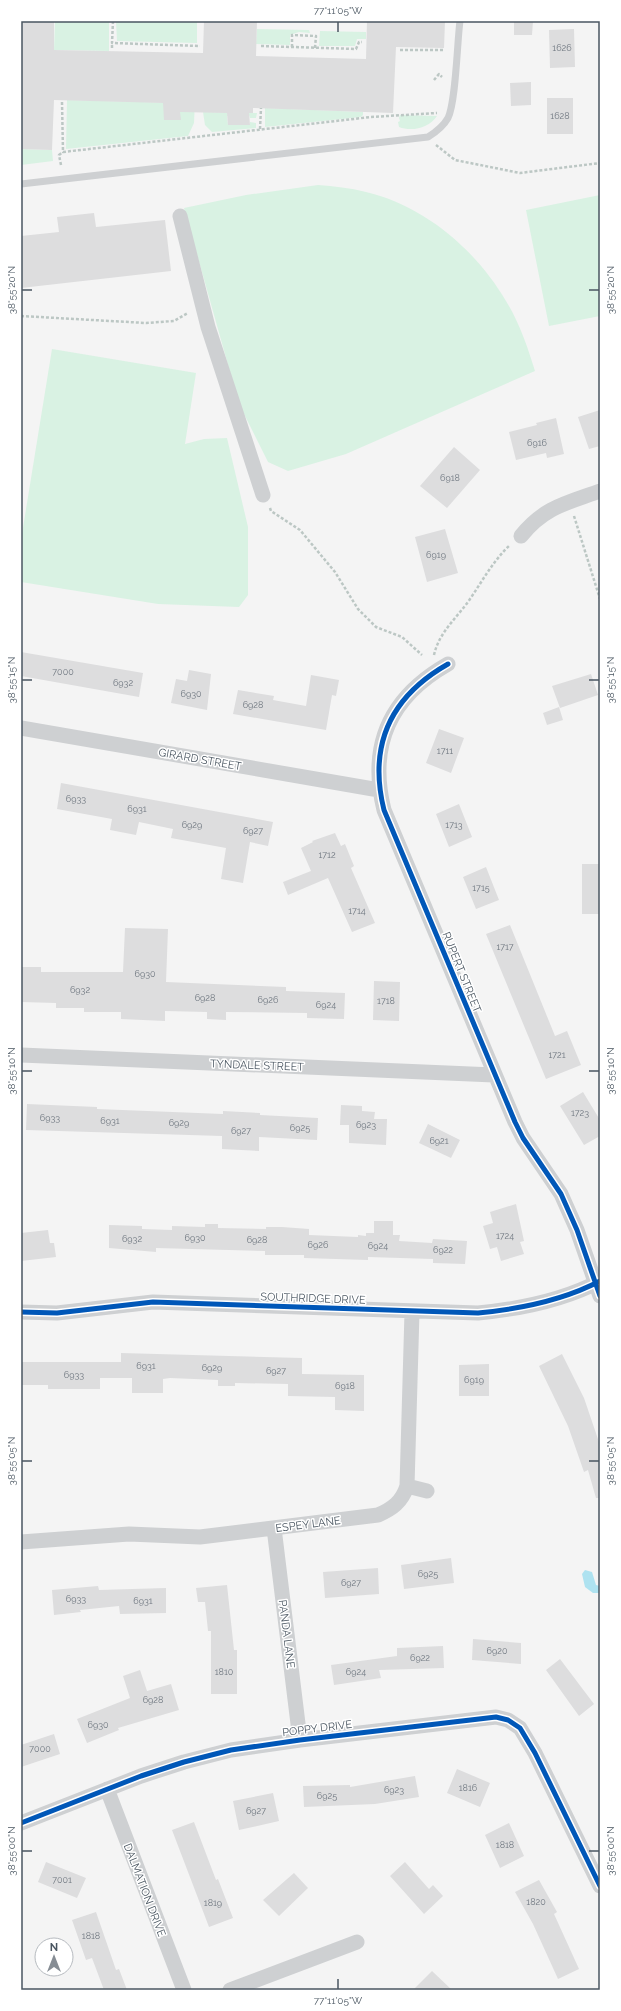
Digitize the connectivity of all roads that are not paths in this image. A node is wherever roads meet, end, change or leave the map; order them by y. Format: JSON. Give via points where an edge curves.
{"nodes":[{"id":1,"x":460,"y":21,"type":"edge"},
{"id":2,"x":21,"y":184,"type":"edge"},
{"id":3,"x":180,"y":216,"type":"dead end"},
{"id":4,"x":600,"y":491,"type":"edge"},
{"id":5,"x":263,"y":495,"type":"road end"},
{"id":6,"x":520,"y":536,"type":"road end"},
{"id":7,"x":448,"y":664,"type":"dead end"},
{"id":8,"x":21,"y":728,"type":"edge"},
{"id":9,"x":379,"y":790,"type":"junction"},
{"id":10,"x":21,"y":1055,"type":"edge"},
{"id":11,"x":494,"y":1075,"type":"junction"},
{"id":12,"x":599,"y":1287,"type":"edge"},
{"id":13,"x":21,"y":1312,"type":"edge"},
{"id":14,"x":412,"y":1312,"type":"junction"},
{"id":15,"x":407,"y":1486,"type":"junction"},
{"id":16,"x":427,"y":1491,"type":"dead end"},
{"id":17,"x":274,"y":1528,"type":"junction"},
{"id":18,"x":21,"y":1542,"type":"edge"},
{"id":19,"x":300,"y":1740,"type":"junction"},
{"id":20,"x":107,"y":1789,"type":"junction"},
{"id":21,"x":21,"y":1823,"type":"edge"},
{"id":22,"x":600,"y":1886,"type":"edge"},
{"id":23,"x":357,"y":1942,"type":"dead end"},
{"id":24,"x":184,"y":1990,"type":"edge"},
{"id":25,"x":230,"y":1990,"type":"edge"}],
"edges":[{"from":1,"to":2,"type":"lane","via":[[452,107],[443,125],[428,137]]},
{"from":3,"to":5,"type":"street","via":[[231,400]]},
{"from":4,"to":6,"type":"street","via":[[545,512]]},
{"from":7,"to":9,"type":"street","name":"RUPERT STREET","via":[[412,689],[398,706],[381,748]]},
{"from":8,"to":9,"type":"street","name":"GIRARD STREET"},
{"from":9,"to":11,"type":"street","name":"RUPERT STREET","via":[[384,810]]},
{"from":10,"to":11,"type":"street","name":"TYNDALE STREET"},
{"from":11,"to":12,"type":"street","name":"RUPERT STREET","via":[[523,1138],[561,1194]]},
{"from":12,"to":14,"type":"street","name":"SOUTHRIDGE DRIVE","via":[[514,1309],[478,1313]]},
{"from":13,"to":14,"type":"street","name":"SOUTHRIDGE DRIVE","via":[[57,1313],[151,1302]]},
{"from":14,"to":15,"type":"street","name":"ESPEY LANE"},
{"from":15,"to":16,"type":"street"},
{"from":15,"to":17,"type":"street","name":"ESPEY LANE","via":[[400,1501],[378,1515]]},
{"from":17,"to":18,"type":"street","name":"ESPEY LANE","via":[[200,1537],[129,1534]]},
{"from":17,"to":19,"type":"street","name":"PANDA LANE"},
{"from":19,"to":20,"type":"street","name":"POPPY DRIVE","via":[[231,1750],[184,1762]]},
{"from":19,"to":22,"type":"street","name":"POPPY DRIVE","via":[[496,1717],[508,1720],[520,1728],[531,1746]]},
{"from":20,"to":21,"type":"street","name":"POPPY DRIVE"},
{"from":20,"to":24,"type":"street","name":"DALMATION DRIVE"},
{"from":23,"to":25,"type":"street"}]}
